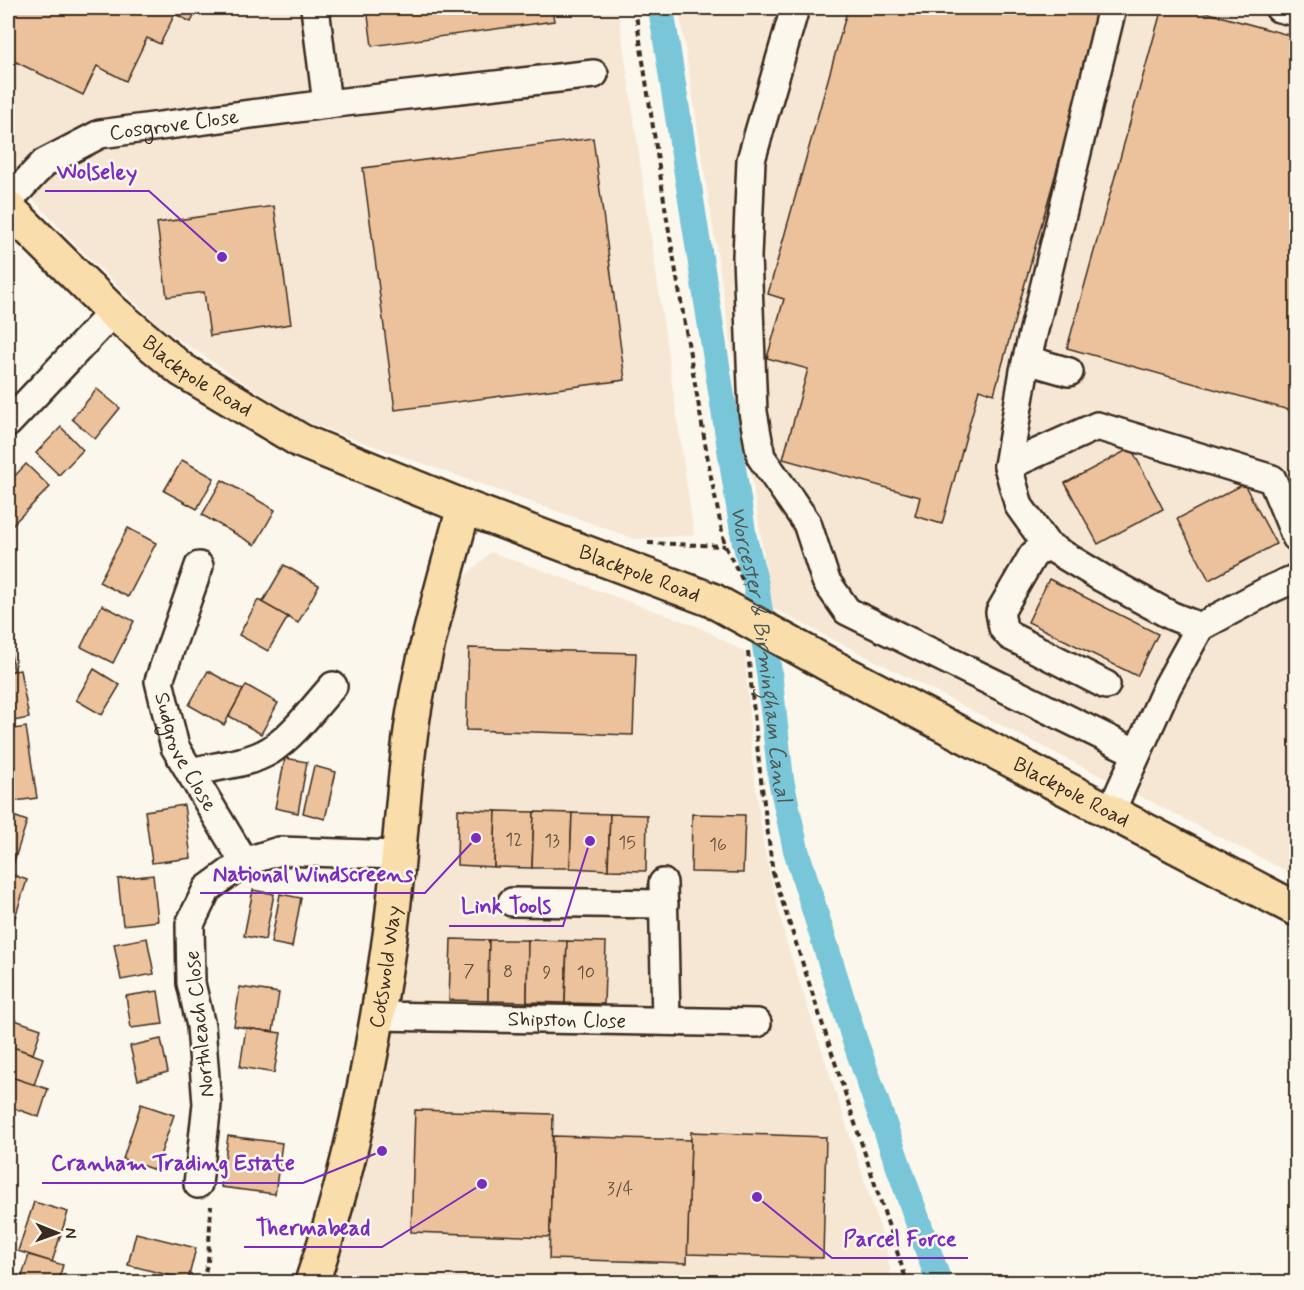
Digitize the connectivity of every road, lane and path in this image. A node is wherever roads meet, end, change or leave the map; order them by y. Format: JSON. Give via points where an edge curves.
{"nodes":[{"id":1,"x":315,"y":8,"type":"edge"},
{"id":2,"x":635,"y":8,"type":"edge"},
{"id":3,"x":795,"y":8,"type":"edge"},
{"id":4,"x":1112,"y":8,"type":"edge"},
{"id":5,"x":1278,"y":8,"type":"edge"},
{"id":6,"x":1296,"y":12,"type":"edge"},
{"id":7,"x":594,"y":74,"type":"dead end"},
{"id":8,"x":327,"y":104,"type":"junction"},
{"id":9,"x":8,"y":201,"type":"edge"},
{"id":10,"x":8,"y":208,"type":"edge"},
{"id":11,"x":112,"y":312,"type":"junction"},
{"id":12,"x":1027,"y":360,"type":"junction"},
{"id":13,"x":1069,"y":372,"type":"dead end"},
{"id":14,"x":8,"y":423,"type":"edge"},
{"id":15,"x":1008,"y":466,"type":"junction"},
{"id":16,"x":464,"y":507,"type":"junction"},
{"id":17,"x":1296,"y":537,"type":"edge"},
{"id":18,"x":1047,"y":545,"type":"junction"},
{"id":19,"x":725,"y":546,"type":"junction"},
{"id":20,"x":609,"y":561,"type":"junction"},
{"id":21,"x":199,"y":566,"type":"dead end"},
{"id":22,"x":1296,"y":578,"type":"edge"},
{"id":23,"x":742,"y":579,"type":"dead end"},
{"id":24,"x":1200,"y":627,"type":"junction"},
{"id":25,"x":749,"y":663,"type":"dead end"},
{"id":26,"x":1106,"y":685,"type":"dead end"},
{"id":27,"x":333,"y":686,"type":"dead end"},
{"id":28,"x":1137,"y":753,"type":"junction"},
{"id":29,"x":190,"y":772,"type":"junction"},
{"id":30,"x":1111,"y":811,"type":"junction"},
{"id":31,"x":398,"y":855,"type":"junction"},
{"id":32,"x":244,"y":862,"type":"junction"},
{"id":33,"x":512,"y":902,"type":"dead end"},
{"id":34,"x":1296,"y":909,"type":"edge"},
{"id":35,"x":377,"y":1016,"type":"junction"},
{"id":36,"x":666,"y":1021,"type":"junction"},
{"id":37,"x":757,"y":1023,"type":"dead end"},
{"id":38,"x":198,"y":1184,"type":"joint"},
{"id":39,"x":202,"y":1282,"type":"edge"},
{"id":40,"x":312,"y":1282,"type":"edge"},
{"id":41,"x":907,"y":1282,"type":"edge"}],
"edges":[{"from":1,"to":8,"type":"street"},
{"from":2,"to":19,"type":"path","via":[[668,225]]},
{"from":3,"to":28,"type":"street","via":[[751,160],[747,257],[750,361],[761,457],[807,523],[826,581],[847,611]]},
{"from":4,"to":12,"type":"street"},
{"from":5,"to":6,"type":"street"},
{"from":7,"to":8,"type":"street","name":"Cosgrove Close"},
{"from":8,"to":9,"type":"street","name":"Cosgrove Close","via":[[100,134],[44,163]]},
{"from":10,"to":11,"type":"main road","name":"Blackpole Road"},
{"from":11,"to":14,"type":"street"},
{"from":11,"to":16,"type":"main road","name":"Blackpole Road","via":[[182,370],[301,441]]},
{"from":12,"to":13,"type":"street"},
{"from":12,"to":15,"type":"street"},
{"from":15,"to":17,"type":"street","via":[[1097,426],[1272,480]]},
{"from":15,"to":18,"type":"street","via":[[1019,506]]},
{"from":16,"to":20,"type":"main road","name":"Blackpole Road"},
{"from":16,"to":31,"type":"main road","name":"Cotswold Way","via":[[424,659]]},
{"from":18,"to":24,"type":"street","via":[[1101,578]]},
{"from":18,"to":26,"type":"street","via":[[1033,555],[1007,597],[1000,612],[1003,628],[1010,636]]},
{"from":19,"to":20,"type":"path","via":[[648,543]]},
{"from":19,"to":23,"type":"path"},
{"from":20,"to":30,"type":"main road","name":"Blackpole Road","bridge":true,"via":[[712,600]]},
{"from":21,"to":29,"type":"street","name":"Sudgrove Close","via":[[159,681],[175,747]]},
{"from":22,"to":24,"type":"street"},
{"from":24,"to":28,"type":"street"},
{"from":25,"to":41,"type":"path","via":[[773,873]]},
{"from":27,"to":29,"type":"street","via":[[271,750]]},
{"from":28,"to":30,"type":"street"},
{"from":29,"to":32,"type":"street","name":"Sudgrove Close"},
{"from":30,"to":34,"type":"main road","name":"Blackpole Road"},
{"from":31,"to":32,"type":"street","name":"Northleach Close","via":[[279,851]]},
{"from":31,"to":35,"type":"main road","name":"Cotswold Way"},
{"from":32,"to":38,"type":"street","name":"Northleach Close","via":[[207,889],[190,924],[191,983],[201,1026],[207,1104]]},
{"from":33,"to":36,"type":"street","via":[[663,894]]},
{"from":35,"to":36,"type":"street","name":"Shipston Close"},
{"from":35,"to":40,"type":"main road","name":"Cotswold Way","via":[[342,1182]]},
{"from":36,"to":37,"type":"street","name":"Shipston Close"},
{"from":38,"to":39,"type":"path","via":[[212,1200],[208,1262]]}]}
